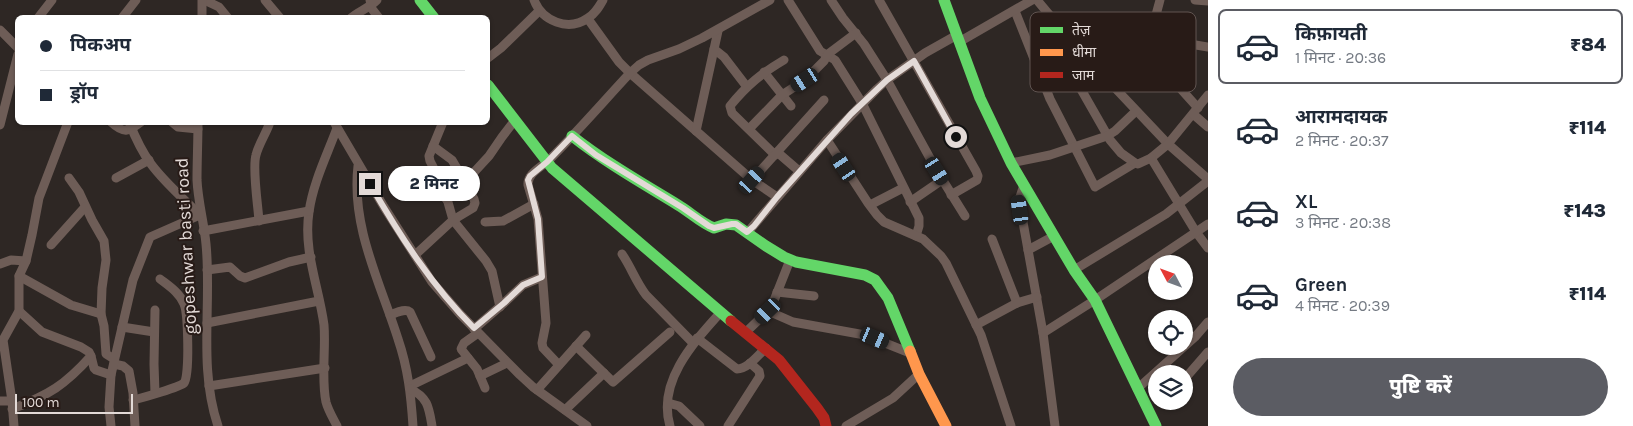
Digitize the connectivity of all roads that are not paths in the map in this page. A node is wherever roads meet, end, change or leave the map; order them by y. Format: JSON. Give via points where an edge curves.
{"nodes":[{"id":1,"x":52,"y":0,"type":"edge"},
{"id":2,"x":136,"y":0,"type":"edge"},
{"id":3,"x":203,"y":0,"type":"edge"},
{"id":4,"x":265,"y":0,"type":"edge"},
{"id":5,"x":420,"y":0,"type":"edge"},
{"id":6,"x":534,"y":0,"type":"edge"},
{"id":7,"x":603,"y":0,"type":"edge"},
{"id":8,"x":770,"y":0,"type":"edge"},
{"id":9,"x":788,"y":0,"type":"edge"},
{"id":10,"x":831,"y":0,"type":"edge"},
{"id":11,"x":879,"y":0,"type":"edge"},
{"id":12,"x":944,"y":0,"type":"edge"},
{"id":13,"x":1032,"y":0,"type":"edge"},
{"id":14,"x":1037,"y":0,"type":"edge"},
{"id":15,"x":1160,"y":0,"type":"edge"},
{"id":16,"x":1195,"y":0,"type":"edge"},
{"id":17,"x":373,"y":2,"type":"edge"},
{"id":18,"x":1208,"y":2,"type":"edge"},
{"id":19,"x":539,"y":11,"type":"junction"},
{"id":20,"x":1015,"y":11,"type":"junction"},
{"id":21,"x":1046,"y":12,"type":"edge"},
{"id":22,"x":1155,"y":12,"type":"edge"},
{"id":23,"x":41,"y":15,"type":"edge"},
{"id":24,"x":124,"y":15,"type":"edge"},
{"id":25,"x":202,"y":15,"type":"edge"},
{"id":26,"x":226,"y":15,"type":"edge"},
{"id":27,"x":278,"y":15,"type":"edge"},
{"id":28,"x":355,"y":15,"type":"edge"},
{"id":29,"x":378,"y":15,"type":"edge"},
{"id":30,"x":432,"y":15,"type":"edge"},
{"id":31,"x":588,"y":19,"type":"junction"},
{"id":32,"x":0,"y":30,"type":"edge"},
{"id":33,"x":718,"y":30,"type":"junction"},
{"id":34,"x":856,"y":33,"type":"junction"},
{"id":35,"x":958,"y":38,"type":"junction"},
{"id":36,"x":15,"y":45,"type":"edge"},
{"id":37,"x":1030,"y":48,"type":"edge"},
{"id":38,"x":714,"y":49,"type":"junction"},
{"id":39,"x":828,"y":54,"type":"junction"},
{"id":40,"x":490,"y":56,"type":"edge"},
{"id":41,"x":784,"y":60,"type":"dead end"},
{"id":42,"x":914,"y":61,"type":"junction"},
{"id":43,"x":15,"y":64,"type":"edge"},
{"id":44,"x":764,"y":72,"type":"junction"},
{"id":45,"x":630,"y":73,"type":"junction"},
{"id":46,"x":887,"y":80,"type":"junction"},
{"id":47,"x":747,"y":87,"type":"junction"},
{"id":48,"x":490,"y":88,"type":"edge"},
{"id":49,"x":1048,"y":92,"type":"edge"},
{"id":50,"x":1082,"y":92,"type":"edge"},
{"id":51,"x":1119,"y":92,"type":"edge"},
{"id":52,"x":1180,"y":92,"type":"edge"},
{"id":53,"x":782,"y":95,"type":"junction"},
{"id":54,"x":1208,"y":95,"type":"edge"},
{"id":55,"x":824,"y":100,"type":"dead end"},
{"id":56,"x":862,"y":103,"type":"junction"},
{"id":57,"x":3,"y":105,"type":"edge"},
{"id":58,"x":791,"y":106,"type":"dead end"},
{"id":59,"x":1136,"y":111,"type":"junction"},
{"id":60,"x":1196,"y":111,"type":"junction"},
{"id":61,"x":515,"y":120,"type":"junction"},
{"id":62,"x":0,"y":125,"type":"edge"},
{"id":63,"x":67,"y":125,"type":"edge"},
{"id":64,"x":114,"y":125,"type":"edge"},
{"id":65,"x":176,"y":125,"type":"edge"},
{"id":66,"x":269,"y":125,"type":"edge"},
{"id":67,"x":336,"y":125,"type":"edge"},
{"id":68,"x":442,"y":125,"type":"edge"},
{"id":69,"x":130,"y":126,"type":"edge"},
{"id":70,"x":198,"y":126,"type":"edge"},
{"id":71,"x":1208,"y":128,"type":"edge"},
{"id":72,"x":749,"y":129,"type":"junction"},
{"id":73,"x":696,"y":131,"type":"junction"},
{"id":74,"x":572,"y":136,"type":"junction"},
{"id":75,"x":1107,"y":136,"type":"junction"},
{"id":76,"x":827,"y":140,"type":"junction"},
{"id":77,"x":1168,"y":144,"type":"junction"},
{"id":78,"x":433,"y":146,"type":"junction"},
{"id":79,"x":1074,"y":148,"type":"junction"},
{"id":80,"x":776,"y":153,"type":"junction"},
{"id":81,"x":1151,"y":158,"type":"junction"},
{"id":82,"x":148,"y":160,"type":"junction"},
{"id":83,"x":547,"y":162,"type":"junction"},
{"id":84,"x":1011,"y":163,"type":"junction"},
{"id":85,"x":1135,"y":164,"type":"junction"},
{"id":86,"x":358,"y":166,"type":"junction"},
{"id":87,"x":799,"y":171,"type":"junction"},
{"id":88,"x":69,"y":178,"type":"dead end"},
{"id":89,"x":116,"y":178,"type":"dead end"},
{"id":90,"x":752,"y":180,"type":"junction"},
{"id":91,"x":942,"y":180,"type":"junction"},
{"id":92,"x":1208,"y":180,"type":"edge"},
{"id":93,"x":465,"y":182,"type":"junction"},
{"id":94,"x":1024,"y":185,"type":"junction"},
{"id":95,"x":903,"y":188,"type":"junction"},
{"id":96,"x":459,"y":190,"type":"dead end"},
{"id":97,"x":951,"y":196,"type":"junction"},
{"id":98,"x":777,"y":197,"type":"junction"},
{"id":99,"x":446,"y":199,"type":"junction"},
{"id":100,"x":910,"y":202,"type":"junction"},
{"id":101,"x":534,"y":204,"type":"junction"},
{"id":102,"x":1179,"y":204,"type":"junction"},
{"id":103,"x":870,"y":206,"type":"junction"},
{"id":104,"x":85,"y":207,"type":"junction"},
{"id":105,"x":309,"y":211,"type":"junction"},
{"id":106,"x":200,"y":216,"type":"junction"},
{"id":107,"x":965,"y":216,"type":"dead end"},
{"id":108,"x":453,"y":220,"type":"junction"},
{"id":109,"x":259,"y":221,"type":"junction"},
{"id":110,"x":485,"y":222,"type":"dead end"},
{"id":111,"x":1208,"y":224,"type":"edge"},
{"id":112,"x":203,"y":230,"type":"junction"},
{"id":113,"x":747,"y":232,"type":"junction"},
{"id":114,"x":1196,"y":232,"type":"junction"},
{"id":115,"x":916,"y":236,"type":"junction"},
{"id":116,"x":1054,"y":236,"type":"junction"},
{"id":117,"x":992,"y":239,"type":"dead end"},
{"id":118,"x":51,"y":245,"type":"dead end"},
{"id":119,"x":1208,"y":248,"type":"edge"},
{"id":120,"x":1028,"y":250,"type":"junction"},
{"id":121,"x":622,"y":254,"type":"dead end"},
{"id":122,"x":414,"y":255,"type":"junction"},
{"id":123,"x":311,"y":257,"type":"junction"},
{"id":124,"x":790,"y":260,"type":"junction"},
{"id":125,"x":26,"y":261,"type":"junction"},
{"id":126,"x":0,"y":264,"type":"edge"},
{"id":127,"x":206,"y":270,"type":"junction"},
{"id":128,"x":1074,"y":270,"type":"junction"},
{"id":129,"x":19,"y":276,"type":"junction"},
{"id":130,"x":542,"y":277,"type":"junction"},
{"id":131,"x":160,"y":279,"type":"dead end"},
{"id":132,"x":777,"y":292,"type":"junction"},
{"id":133,"x":814,"y":296,"type":"dead end"},
{"id":134,"x":1037,"y":297,"type":"junction"},
{"id":135,"x":1095,"y":300,"type":"junction"},
{"id":136,"x":319,"y":301,"type":"junction"},
{"id":137,"x":1017,"y":303,"type":"junction"},
{"id":138,"x":500,"y":307,"type":"junction"},
{"id":139,"x":155,"y":310,"type":"dead end"},
{"id":140,"x":19,"y":311,"type":"junction"},
{"id":141,"x":768,"y":311,"type":"junction"},
{"id":142,"x":720,"y":313,"type":"junction"},
{"id":143,"x":101,"y":314,"type":"junction"},
{"id":144,"x":390,"y":315,"type":"junction"},
{"id":145,"x":1208,"y":322,"type":"edge"},
{"id":146,"x":207,"y":323,"type":"junction"},
{"id":147,"x":976,"y":325,"type":"junction"},
{"id":148,"x":122,"y":327,"type":"junction"},
{"id":149,"x":476,"y":330,"type":"junction"},
{"id":150,"x":154,"y":332,"type":"junction"},
{"id":151,"x":670,"y":332,"type":"dead end"},
{"id":152,"x":746,"y":332,"type":"junction"},
{"id":153,"x":1043,"y":333,"type":"junction"},
{"id":154,"x":586,"y":335,"type":"dead end"},
{"id":155,"x":695,"y":341,"type":"junction"},
{"id":156,"x":576,"y":346,"type":"junction"},
{"id":157,"x":766,"y":348,"type":"junction"},
{"id":158,"x":1208,"y":352,"type":"edge"},
{"id":159,"x":910,"y":353,"type":"junction"},
{"id":160,"x":91,"y":356,"type":"junction"},
{"id":161,"x":431,"y":357,"type":"dead end"},
{"id":162,"x":468,"y":358,"type":"junction"},
{"id":163,"x":114,"y":362,"type":"junction"},
{"id":164,"x":507,"y":363,"type":"junction"},
{"id":165,"x":750,"y":363,"type":"junction"},
{"id":166,"x":559,"y":365,"type":"junction"},
{"id":167,"x":325,"y":368,"type":"junction"},
{"id":168,"x":1193,"y":369,"type":"edge"},
{"id":169,"x":604,"y":373,"type":"junction"},
{"id":170,"x":919,"y":374,"type":"junction"},
{"id":171,"x":111,"y":375,"type":"junction"},
{"id":172,"x":480,"y":376,"type":"junction"},
{"id":173,"x":209,"y":386,"type":"junction"},
{"id":174,"x":410,"y":388,"type":"junction"},
{"id":175,"x":485,"y":388,"type":"dead end"},
{"id":176,"x":1137,"y":389,"type":"junction"},
{"id":177,"x":537,"y":390,"type":"junction"},
{"id":178,"x":155,"y":393,"type":"junction"},
{"id":179,"x":0,"y":400,"type":"edge"},
{"id":180,"x":134,"y":400,"type":"junction"},
{"id":181,"x":668,"y":404,"type":"junction"},
{"id":182,"x":12,"y":405,"type":"junction"},
{"id":183,"x":565,"y":410,"type":"junction"},
{"id":184,"x":576,"y":423,"type":"edge"},
{"id":185,"x":1151,"y":423,"type":"edge"},
{"id":186,"x":14,"y":426,"type":"edge"},
{"id":187,"x":111,"y":426,"type":"edge"},
{"id":188,"x":135,"y":426,"type":"edge"},
{"id":189,"x":218,"y":426,"type":"edge"},
{"id":190,"x":337,"y":426,"type":"edge"},
{"id":191,"x":413,"y":426,"type":"edge"},
{"id":192,"x":432,"y":426,"type":"edge"},
{"id":193,"x":587,"y":426,"type":"edge"},
{"id":194,"x":670,"y":426,"type":"edge"},
{"id":195,"x":700,"y":426,"type":"edge"},
{"id":196,"x":728,"y":426,"type":"edge"},
{"id":197,"x":826,"y":426,"type":"edge"},
{"id":198,"x":846,"y":426,"type":"edge"},
{"id":199,"x":946,"y":426,"type":"edge"},
{"id":200,"x":1011,"y":426,"type":"edge"},
{"id":201,"x":1055,"y":426,"type":"edge"}],
"edges":[{"from":1,"to":23,"type":"street"},
{"from":2,"to":24,"type":"street"},
{"from":3,"to":25,"type":"street"},
{"from":3,"to":26,"type":"street","via":[[219,7]]},
{"from":4,"to":27,"type":"street"},
{"from":5,"to":30,"type":"street"},
{"from":6,"to":19,"type":"street"},
{"from":7,"to":31,"type":"street"},
{"from":8,"to":33,"type":"street"},
{"from":9,"to":39,"type":"street","via":[[820,51]]},
{"from":10,"to":34,"type":"street"},
{"from":11,"to":42,"type":"street"},
{"from":12,"to":35,"type":"street"},
{"from":13,"to":20,"type":"street"},
{"from":14,"to":21,"type":"street"},
{"from":15,"to":22,"type":"street"},
{"from":16,"to":18,"type":"street"},
{"from":17,"to":28,"type":"street"},
{"from":17,"to":29,"type":"street"},
{"from":19,"to":31,"type":"street","via":[[553,22],[562,24]]},
{"from":19,"to":40,"type":"street"},
{"from":20,"to":35,"type":"street"},
{"from":20,"to":37,"type":"street"},
{"from":31,"to":45,"type":"street"},
{"from":32,"to":36,"type":"street"},
{"from":33,"to":38,"type":"street"},
{"from":33,"to":45,"type":"street","via":[[648,60]]},
{"from":34,"to":39,"type":"street"},
{"from":34,"to":46,"type":"street"},
{"from":35,"to":42,"type":"street"},
{"from":35,"to":84,"type":"street","via":[[980,98]]},
{"from":38,"to":47,"type":"street"},
{"from":38,"to":73,"type":"street"},
{"from":39,"to":53,"type":"street","via":[[805,80]]},
{"from":39,"to":56,"type":"street"},
{"from":41,"to":44,"type":"street"},
{"from":42,"to":46,"type":"street"},
{"from":42,"to":97,"type":"street","via":[[978,176],[973,183]]},
{"from":43,"to":57,"type":"street"},
{"from":44,"to":47,"type":"street"},
{"from":44,"to":53,"type":"street"},
{"from":45,"to":73,"type":"street"},
{"from":45,"to":74,"type":"street"},
{"from":46,"to":56,"type":"street"},
{"from":46,"to":91,"type":"street"},
{"from":47,"to":72,"type":"street","via":[[730,106],[732,113]]},
{"from":48,"to":61,"type":"street"},
{"from":49,"to":79,"type":"street"},
{"from":50,"to":75,"type":"street"},
{"from":51,"to":59,"type":"street"},
{"from":52,"to":60,"type":"street"},
{"from":53,"to":58,"type":"street"},
{"from":53,"to":72,"type":"street"},
{"from":54,"to":60,"type":"street"},
{"from":55,"to":80,"type":"street"},
{"from":56,"to":76,"type":"street"},
{"from":56,"to":95,"type":"street"},
{"from":57,"to":62,"type":"street"},
{"from":59,"to":75,"type":"street"},
{"from":59,"to":77,"type":"street"},
{"from":60,"to":71,"type":"street"},
{"from":60,"to":77,"type":"street"},
{"from":61,"to":83,"type":"street"},
{"from":61,"to":93,"type":"street","via":[[490,156]]},
{"from":63,"to":125,"type":"street","via":[[39,198]]},
{"from":64,"to":69,"type":"street","via":[[124,131]]},
{"from":65,"to":70,"type":"street"},
{"from":66,"to":109,"type":"street","via":[[258,146],[254,164]]},
{"from":67,"to":86,"type":"street"},
{"from":67,"to":105,"type":"street"},
{"from":68,"to":78,"type":"street"},
{"from":69,"to":82,"type":"street"},
{"from":70,"to":106,"type":"street","name":"gopeshwar basti road"},
{"from":72,"to":80,"type":"street"},
{"from":73,"to":90,"type":"street"},
{"from":74,"to":83,"type":"street"},
{"from":74,"to":113,"type":"street","via":[[596,155],[709,226],[736,224]]},
{"from":75,"to":79,"type":"street"},
{"from":75,"to":85,"type":"street"},
{"from":76,"to":87,"type":"street"},
{"from":76,"to":103,"type":"street"},
{"from":77,"to":81,"type":"street"},
{"from":77,"to":92,"type":"street"},
{"from":78,"to":93,"type":"street","via":[[452,160]]},
{"from":78,"to":99,"type":"street","via":[[430,161]]},
{"from":79,"to":84,"type":"street"},
{"from":79,"to":85,"type":"street","via":[[1095,187]]},
{"from":80,"to":87,"type":"street"},
{"from":80,"to":90,"type":"street"},
{"from":81,"to":85,"type":"street"},
{"from":81,"to":102,"type":"street"},
{"from":82,"to":89,"type":"street"},
{"from":82,"to":106,"type":"street"},
{"from":83,"to":101,"type":"street","via":[[528,180]]},
{"from":83,"to":142,"type":"street"},
{"from":84,"to":94,"type":"street"},
{"from":86,"to":122,"type":"street"},
{"from":86,"to":144,"type":"street","via":[[356,183],[363,238]]},
{"from":87,"to":98,"type":"street"},
{"from":88,"to":104,"type":"street"},
{"from":90,"to":98,"type":"street"},
{"from":91,"to":97,"type":"street"},
{"from":91,"to":100,"type":"street"},
{"from":92,"to":102,"type":"street"},
{"from":93,"to":108,"type":"street","via":[[474,206]]},
{"from":94,"to":116,"type":"street"},
{"from":94,"to":120,"type":"street","via":[[1019,200]]},
{"from":95,"to":100,"type":"street"},
{"from":95,"to":103,"type":"street"},
{"from":96,"to":99,"type":"street"},
{"from":97,"to":107,"type":"street"},
{"from":98,"to":113,"type":"street"},
{"from":99,"to":108,"type":"street"},
{"from":100,"to":115,"type":"street","via":[[919,218]]},
{"from":101,"to":110,"type":"street","via":[[503,221]]},
{"from":101,"to":130,"type":"street"},
{"from":102,"to":114,"type":"street"},
{"from":102,"to":128,"type":"street"},
{"from":103,"to":115,"type":"street","via":[[884,222]]},
{"from":104,"to":118,"type":"street"},
{"from":104,"to":143,"type":"street","via":[[104,242],[106,260]]},
{"from":105,"to":109,"type":"street"},
{"from":105,"to":123,"type":"street"},
{"from":106,"to":112,"type":"street","name":"gopeshwar basti road"},
{"from":106,"to":148,"type":"street","via":[[150,237],[133,280]]},
{"from":108,"to":122,"type":"street"},
{"from":108,"to":138,"type":"street","via":[[492,272]]},
{"from":109,"to":112,"type":"street"},
{"from":111,"to":114,"type":"street"},
{"from":112,"to":127,"type":"street","name":"gopeshwar basti road"},
{"from":113,"to":124,"type":"street"},
{"from":114,"to":119,"type":"street"},
{"from":114,"to":135,"type":"street"},
{"from":115,"to":147,"type":"street","via":[[930,245],[946,263]]},
{"from":116,"to":120,"type":"street"},
{"from":116,"to":128,"type":"street"},
{"from":117,"to":137,"type":"street"},
{"from":120,"to":134,"type":"street"},
{"from":121,"to":155,"type":"street","via":[[646,295]]},
{"from":122,"to":149,"type":"street","via":[[432,282]]},
{"from":123,"to":127,"type":"street","via":[[245,278],[230,267]]},
{"from":123,"to":136,"type":"street"},
{"from":124,"to":132,"type":"street"},
{"from":124,"to":159,"type":"street","via":[[865,275],[875,280],[888,298]]},
{"from":125,"to":126,"type":"street","via":[[10,260]]},
{"from":125,"to":129,"type":"street"},
{"from":127,"to":146,"type":"street","name":"gopeshwar basti road"},
{"from":128,"to":135,"type":"street"},
{"from":129,"to":140,"type":"street"},
{"from":129,"to":143,"type":"street","via":[[71,305]]},
{"from":130,"to":138,"type":"street","via":[[523,285]]},
{"from":130,"to":166,"type":"street","via":[[546,323],[542,343]]},
{"from":131,"to":178,"type":"street","via":[[180,296],[184,304],[188,374],[179,387]]},
{"from":132,"to":133,"type":"street"},
{"from":132,"to":141,"type":"street"},
{"from":134,"to":137,"type":"street"},
{"from":134,"to":153,"type":"street"},
{"from":135,"to":153,"type":"street"},
{"from":135,"to":176,"type":"street"},
{"from":136,"to":146,"type":"street"},
{"from":136,"to":167,"type":"street","via":[[324,325]]},
{"from":137,"to":147,"type":"street"},
{"from":138,"to":149,"type":"street"},
{"from":139,"to":150,"type":"street"},
{"from":140,"to":160,"type":"street","via":[[42,332],[81,347]]},
{"from":140,"to":182,"type":"street","via":[[3,340]]},
{"from":141,"to":152,"type":"street"},
{"from":141,"to":159,"type":"street","via":[[793,322],[865,335]]},
{"from":142,"to":152,"type":"street"},
{"from":142,"to":155,"type":"street"},
{"from":143,"to":163,"type":"street","via":[[106,354]]},
{"from":144,"to":161,"type":"street","via":[[402,310],[410,312]]},
{"from":144,"to":174,"type":"street"},
{"from":145,"to":176,"type":"street"},
{"from":146,"to":173,"type":"street","name":"gopeshwar basti road"},
{"from":147,"to":200,"type":"street"},
{"from":148,"to":150,"type":"street"},
{"from":148,"to":163,"type":"street"},
{"from":149,"to":162,"type":"street","via":[[462,346],[462,352]]},
{"from":149,"to":164,"type":"street"},
{"from":150,"to":178,"type":"street"},
{"from":151,"to":169,"type":"street","via":[[613,382]]},
{"from":152,"to":157,"type":"street"},
{"from":153,"to":201,"type":"street"},
{"from":154,"to":156,"type":"street"},
{"from":155,"to":165,"type":"street","via":[[737,369]]},
{"from":155,"to":181,"type":"street","via":[[676,372]]},
{"from":156,"to":166,"type":"street"},
{"from":156,"to":169,"type":"street"},
{"from":157,"to":165,"type":"street"},
{"from":157,"to":197,"type":"street","via":[[817,408]]},
{"from":158,"to":168,"type":"street"},
{"from":159,"to":170,"type":"street"},
{"from":160,"to":171,"type":"street","via":[[96,370]]},
{"from":160,"to":182,"type":"street","via":[[66,382],[41,398]]},
{"from":162,"to":172,"type":"street"},
{"from":162,"to":174,"type":"street"},
{"from":163,"to":171,"type":"street"},
{"from":163,"to":180,"type":"street","via":[[129,370]]},
{"from":164,"to":172,"type":"street"},
{"from":164,"to":177,"type":"street"},
{"from":165,"to":196,"type":"street","via":[[760,376]]},
{"from":166,"to":177,"type":"street"},
{"from":167,"to":173,"type":"street"},
{"from":167,"to":190,"type":"street","via":[[326,404]]},
{"from":169,"to":183,"type":"street"},
{"from":170,"to":198,"type":"street","via":[[893,398]]},
{"from":170,"to":199,"type":"street"},
{"from":171,"to":187,"type":"street"},
{"from":172,"to":175,"type":"street"},
{"from":173,"to":189,"type":"street","name":"gopeshwar basti road"},
{"from":174,"to":191,"type":"street"},
{"from":174,"to":192,"type":"street","via":[[426,400]]},
{"from":176,"to":185,"type":"street"},
{"from":177,"to":183,"type":"street"},
{"from":178,"to":180,"type":"street"},
{"from":179,"to":182,"type":"street"},
{"from":180,"to":188,"type":"street"},
{"from":181,"to":194,"type":"street"},
{"from":181,"to":195,"type":"street","via":[[679,406]]},
{"from":182,"to":186,"type":"street"},
{"from":183,"to":184,"type":"street"},
{"from":184,"to":193,"type":"street"}]}
